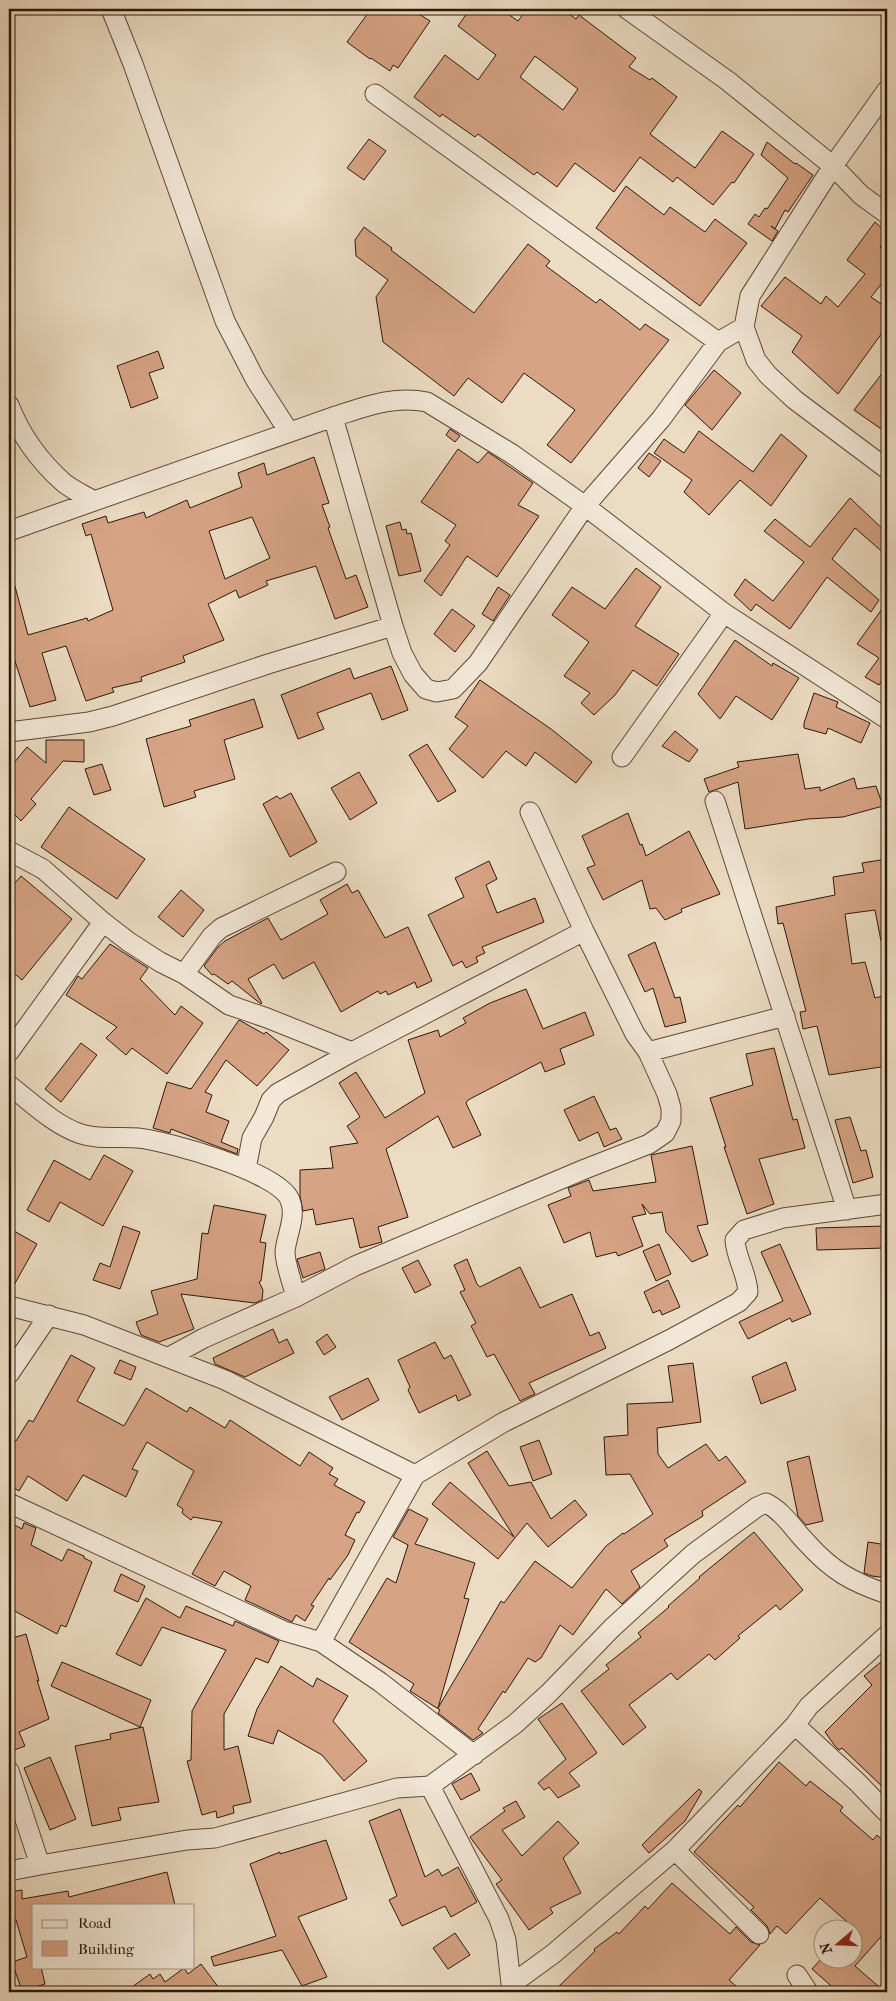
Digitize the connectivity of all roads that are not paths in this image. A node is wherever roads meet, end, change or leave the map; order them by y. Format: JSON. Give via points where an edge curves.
{"nodes":[{"id":1,"x":111,"y":9,"type":"edge"},
{"id":2,"x":627,"y":9,"type":"edge"},
{"id":3,"x":887,"y":90,"type":"edge"},
{"id":4,"x":375,"y":94,"type":"dead end"},
{"id":5,"x":834,"y":166,"type":"junction"},
{"id":6,"x":887,"y":214,"type":"edge"},
{"id":7,"x":744,"y":327,"type":"junction"},
{"id":8,"x":718,"y":342,"type":"junction"},
{"id":9,"x":9,"y":405,"type":"edge"},
{"id":10,"x":333,"y":417,"type":"junction"},
{"id":11,"x":289,"y":432,"type":"junction"},
{"id":12,"x":887,"y":469,"type":"edge"},
{"id":13,"x":94,"y":501,"type":"junction"},
{"id":14,"x":586,"y":506,"type":"junction"},
{"id":15,"x":9,"y":530,"type":"edge"},
{"id":16,"x":724,"y":612,"type":"junction"},
{"id":17,"x":393,"y":626,"type":"junction"},
{"id":18,"x":887,"y":719,"type":"edge"},
{"id":19,"x":9,"y":732,"type":"edge"},
{"id":20,"x":622,"y":757,"type":"dead end"},
{"id":21,"x":715,"y":802,"type":"dead end"},
{"id":22,"x":530,"y":812,"type":"dead end"},
{"id":23,"x":9,"y":851,"type":"edge"},
{"id":24,"x":336,"y":872,"type":"dead end"},
{"id":25,"x":103,"y":922,"type":"junction"},
{"id":26,"x":584,"y":931,"type":"junction"},
{"id":27,"x":184,"y":974,"type":"junction"},
{"id":28,"x":784,"y":1016,"type":"junction"},
{"id":29,"x":9,"y":1052,"type":"edge"},
{"id":30,"x":352,"y":1052,"type":"junction"},
{"id":31,"x":648,"y":1052,"type":"junction"},
{"id":32,"x":9,"y":1085,"type":"edge"},
{"id":33,"x":246,"y":1169,"type":"junction"},
{"id":34,"x":887,"y":1204,"type":"edge"},
{"id":35,"x":848,"y":1210,"type":"junction"},
{"id":36,"x":296,"y":1297,"type":"junction"},
{"id":37,"x":9,"y":1306,"type":"edge"},
{"id":38,"x":50,"y":1315,"type":"junction"},
{"id":39,"x":169,"y":1357,"type":"junction"},
{"id":40,"x":9,"y":1374,"type":"edge"},
{"id":41,"x":415,"y":1475,"type":"junction"},
{"id":42,"x":9,"y":1503,"type":"edge"},
{"id":43,"x":887,"y":1594,"type":"edge"},
{"id":44,"x":887,"y":1635,"type":"edge"},
{"id":45,"x":321,"y":1642,"type":"junction"},
{"id":46,"x":795,"y":1725,"type":"junction"},
{"id":47,"x":474,"y":1755,"type":"junction"},
{"id":48,"x":9,"y":1771,"type":"edge"},
{"id":49,"x":430,"y":1786,"type":"junction"},
{"id":50,"x":887,"y":1813,"type":"edge"},
{"id":51,"x":675,"y":1850,"type":"junction"},
{"id":52,"x":40,"y":1865,"type":"junction"},
{"id":53,"x":9,"y":1871,"type":"edge"},
{"id":54,"x":759,"y":1934,"type":"dead end"},
{"id":55,"x":797,"y":1975,"type":"dead end"},
{"id":56,"x":513,"y":1988,"type":"edge"},
{"id":57,"x":808,"y":1992,"type":"edge"}],
"edges":[{"from":1,"to":11,"type":"street","via":[[225,321],[255,379]]},
{"from":2,"to":5,"type":"street","via":[[728,81]]},
{"from":3,"to":5,"type":"street"},
{"from":4,"to":8,"type":"street"},
{"from":5,"to":6,"type":"street","via":[[861,195]]},
{"from":5,"to":7,"type":"street","via":[[750,296]]},
{"from":7,"to":8,"type":"street"},
{"from":7,"to":12,"type":"street","via":[[756,360],[768,375],[795,400]]},
{"from":8,"to":14,"type":"street","via":[[661,419]]},
{"from":9,"to":13,"type":"street","via":[[18,429],[29,445],[65,484]]},
{"from":10,"to":11,"type":"street"},
{"from":10,"to":14,"type":"street","via":[[387,400],[427,402],[512,454]]},
{"from":10,"to":17,"type":"street"},
{"from":11,"to":13,"type":"street"},
{"from":13,"to":15,"type":"street"},
{"from":14,"to":16,"type":"street"},
{"from":14,"to":17,"type":"street","via":[[478,663],[453,689],[426,690],[402,653]]},
{"from":16,"to":18,"type":"street"},
{"from":16,"to":20,"type":"street"},
{"from":17,"to":19,"type":"street","via":[[113,716]]},
{"from":21,"to":28,"type":"street"},
{"from":22,"to":26,"type":"street"},
{"from":23,"to":25,"type":"street","via":[[43,869]]},
{"from":24,"to":27,"type":"street","via":[[221,928]]},
{"from":25,"to":27,"type":"street","via":[[160,962]]},
{"from":25,"to":29,"type":"street"},
{"from":26,"to":30,"type":"street"},
{"from":26,"to":31,"type":"street","via":[[635,1034]]},
{"from":27,"to":30,"type":"street","via":[[229,1005]]},
{"from":28,"to":31,"type":"street"},
{"from":28,"to":35,"type":"street"},
{"from":30,"to":33,"type":"street","via":[[271,1100],[252,1138]]},
{"from":31,"to":36,"type":"street","via":[[671,1108],[671,1121],[665,1133],[649,1144],[355,1266]]},
{"from":32,"to":33,"type":"street","via":[[63,1126],[81,1134],[183,1146]]},
{"from":33,"to":36,"type":"street","via":[[268,1181],[291,1201],[292,1223],[285,1253]]},
{"from":34,"to":35,"type":"street"},
{"from":35,"to":41,"type":"street","via":[[783,1218],[744,1230],[736,1240],[736,1250],[748,1292],[739,1302],[504,1422]]},
{"from":36,"to":39,"type":"street"},
{"from":37,"to":38,"type":"street"},
{"from":38,"to":39,"type":"street"},
{"from":38,"to":40,"type":"street"},
{"from":39,"to":41,"type":"street","via":[[225,1380]]},
{"from":41,"to":45,"type":"street"},
{"from":42,"to":45,"type":"street","via":[[284,1631]]},
{"from":43,"to":47,"type":"street","via":[[846,1578],[808,1545],[774,1507],[766,1503],[693,1554],[612,1628],[549,1693]]},
{"from":44,"to":46,"type":"street","via":[[809,1706]]},
{"from":45,"to":47,"type":"street","via":[[380,1682]]},
{"from":46,"to":50,"type":"street"},
{"from":46,"to":51,"type":"street"},
{"from":47,"to":49,"type":"street"},
{"from":48,"to":52,"type":"street"},
{"from":49,"to":52,"type":"street","via":[[397,1788],[215,1838]]},
{"from":49,"to":56,"type":"street","via":[[499,1919],[506,1940]]},
{"from":51,"to":54,"type":"street"},
{"from":51,"to":56,"type":"street"},
{"from":52,"to":53,"type":"street"},
{"from":55,"to":57,"type":"street"}]}
